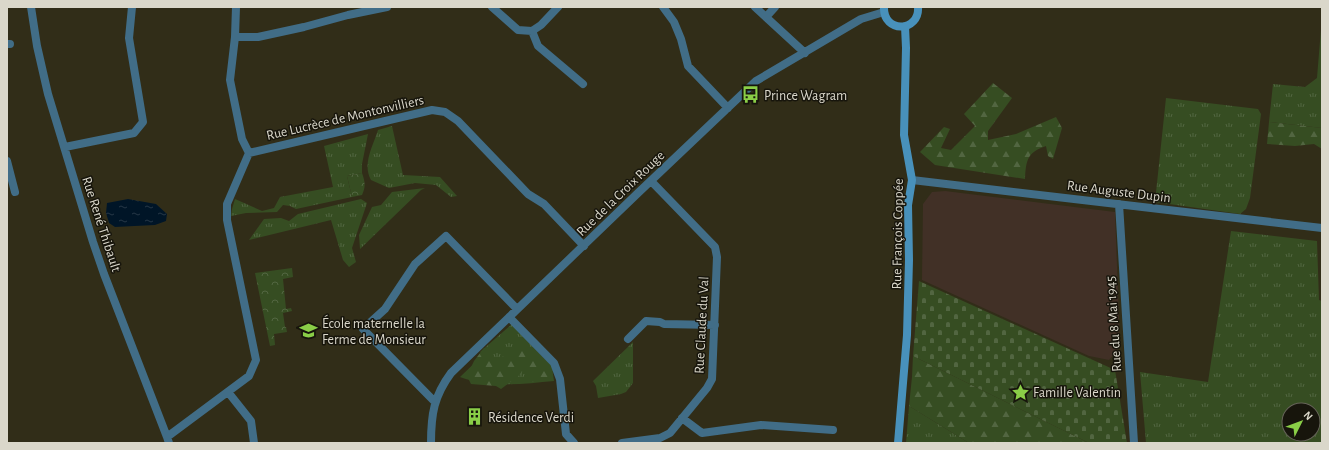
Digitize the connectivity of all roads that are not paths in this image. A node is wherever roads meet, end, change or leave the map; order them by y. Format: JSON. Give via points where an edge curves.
{"nodes":[{"id":1,"x":31,"y":7,"type":"edge"},
{"id":2,"x":132,"y":7,"type":"edge"},
{"id":3,"x":236,"y":7,"type":"edge"},
{"id":4,"x":387,"y":7,"type":"edge"},
{"id":5,"x":492,"y":7,"type":"edge"},
{"id":6,"x":558,"y":7,"type":"edge"},
{"id":7,"x":663,"y":7,"type":"edge"},
{"id":8,"x":755,"y":7,"type":"edge"},
{"id":9,"x":775,"y":7,"type":"edge"},
{"id":10,"x":918,"y":7,"type":"edge"},
{"id":11,"x":884,"y":9,"type":"edge"},
{"id":12,"x":766,"y":17,"type":"junction"},
{"id":13,"x":905,"y":26,"type":"junction"},
{"id":14,"x":532,"y":31,"type":"junction"},
{"id":15,"x":235,"y":37,"type":"junction"},
{"id":16,"x":805,"y":53,"type":"junction"},
{"id":17,"x":583,"y":84,"type":"dead end"},
{"id":18,"x":728,"y":108,"type":"junction"},
{"id":19,"x":64,"y":147,"type":"junction"},
{"id":20,"x":249,"y":152,"type":"junction"},
{"id":21,"x":7,"y":161,"type":"edge"},
{"id":22,"x":912,"y":180,"type":"junction"},
{"id":23,"x":651,"y":181,"type":"junction"},
{"id":24,"x":15,"y":192,"type":"dead end"},
{"id":25,"x":1119,"y":204,"type":"junction"},
{"id":26,"x":1322,"y":228,"type":"edge"},
{"id":27,"x":584,"y":246,"type":"junction"},
{"id":28,"x":517,"y":309,"type":"junction"},
{"id":29,"x":509,"y":317,"type":"junction"},
{"id":30,"x":715,"y":325,"type":"junction"},
{"id":31,"x":628,"y":339,"type":"dead end"},
{"id":32,"x":228,"y":392,"type":"junction"},
{"id":33,"x":435,"y":402,"type":"junction"},
{"id":34,"x":682,"y":418,"type":"junction"},
{"id":35,"x":833,"y":430,"type":"dead end"},
{"id":36,"x":168,"y":440,"type":"edge"},
{"id":37,"x":254,"y":443,"type":"edge"},
{"id":38,"x":431,"y":443,"type":"edge"},
{"id":39,"x":574,"y":443,"type":"edge"},
{"id":40,"x":622,"y":443,"type":"edge"},
{"id":41,"x":898,"y":443,"type":"edge"},
{"id":42,"x":1134,"y":443,"type":"edge"}],
"edges":[{"from":1,"to":19,"type":"street","name":"Rue René Thibault","via":[[48,94]]},
{"from":2,"to":19,"type":"street","via":[[129,38],[143,122],[134,133]]},
{"from":3,"to":15,"type":"street"},
{"from":4,"to":15,"type":"street","via":[[265,36]]},
{"from":5,"to":14,"type":"street","via":[[518,30]]},
{"from":6,"to":14,"type":"street"},
{"from":7,"to":18,"type":"street","via":[[674,22],[688,66]]},
{"from":8,"to":12,"type":"street"},
{"from":9,"to":12,"type":"street"},
{"from":10,"to":13,"type":"street","via":[[914,21]]},
{"from":11,"to":13,"type":"street","via":[[885,17],[894,25]]},
{"from":11,"to":16,"type":"street","name":"Rue de la Croix Rouge","via":[[860,19]]},
{"from":12,"to":16,"type":"street"},
{"from":13,"to":22,"type":"street","name":"Rue François Coppée","via":[[904,135]]},
{"from":14,"to":17,"type":"street","via":[[538,46]]},
{"from":15,"to":20,"type":"street","via":[[230,80],[242,139]]},
{"from":16,"to":18,"type":"street","name":"Rue de la Croix Rouge","via":[[756,81]]},
{"from":18,"to":23,"type":"street","name":"Rue de la Croix Rouge"},
{"from":19,"to":36,"type":"street","name":"Rue René Thibault","via":[[104,274]]},
{"from":20,"to":27,"type":"street","name":"Rue Lucrèce de Montonvilliers","via":[[432,110],[445,112],[458,121],[528,194],[544,204]]},
{"from":20,"to":32,"type":"street","via":[[227,204],[227,220],[256,360],[249,376]]},
{"from":21,"to":24,"type":"street"},
{"from":22,"to":25,"type":"street","name":"Rue Auguste Dupin"},
{"from":22,"to":41,"type":"street","name":"Rue François Coppée","via":[[908,205],[907,335]]},
{"from":23,"to":27,"type":"street","name":"Rue de la Croix Rouge"},
{"from":23,"to":30,"type":"street","name":"Rue Claude du Val","via":[[715,247]]},
{"from":25,"to":26,"type":"street","name":"Rue Auguste Dupin"},
{"from":25,"to":42,"type":"street","name":"Rue du 8 Mai 1945"},
{"from":27,"to":28,"type":"street","name":"Rue de la Croix Rouge"},
{"from":28,"to":29,"type":"street","name":"Rue de la Croix Rouge"},
{"from":28,"to":33,"type":"street","via":[[446,236],[415,264],[385,310],[363,329]]},
{"from":29,"to":33,"type":"street","name":"Rue de la Croix Rouge","via":[[451,373]]},
{"from":29,"to":39,"type":"street","via":[[554,363],[560,379],[566,434]]},
{"from":30,"to":31,"type":"street","via":[[646,321]]},
{"from":30,"to":34,"type":"street","name":"Rue Claude du Val","via":[[712,379]]},
{"from":32,"to":36,"type":"street"},
{"from":32,"to":37,"type":"street","via":[[251,421]]},
{"from":33,"to":38,"type":"street","name":"Rue de la Croix Rouge"},
{"from":34,"to":35,"type":"street","via":[[702,433],[761,425]]},
{"from":34,"to":40,"type":"street","name":"Rue Claude du Val","via":[[670,433],[660,438]]}]}
